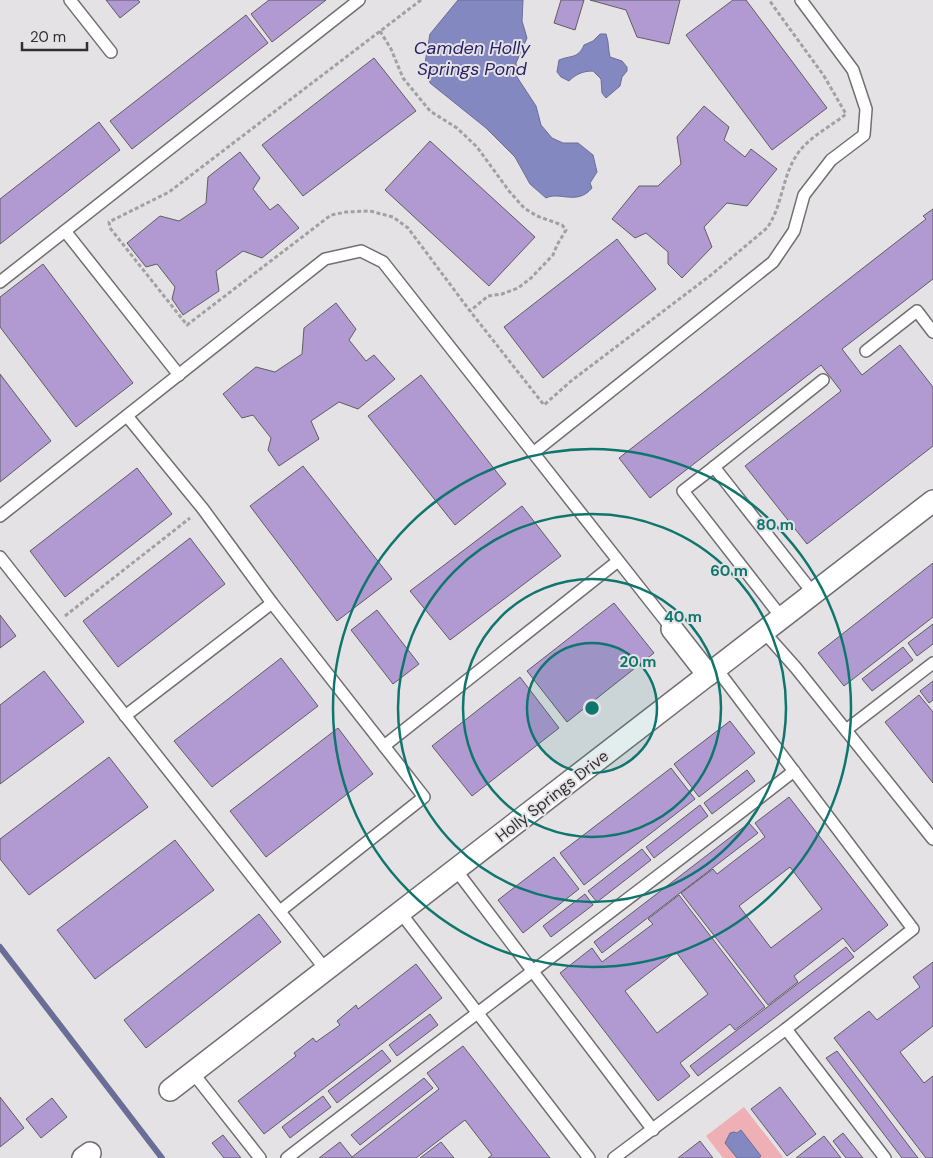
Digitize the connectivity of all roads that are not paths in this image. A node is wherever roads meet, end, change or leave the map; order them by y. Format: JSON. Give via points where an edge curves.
{"nodes":[{"id":1,"x":70,"y":0,"type":"edge"},
{"id":2,"x":359,"y":0,"type":"edge"},
{"id":3,"x":801,"y":0,"type":"edge"},
{"id":4,"x":111,"y":52,"type":"dead end"},
{"id":5,"x":65,"y":231,"type":"junction"},
{"id":6,"x":0,"y":282,"type":"edge"},
{"id":7,"x":933,"y":332,"type":"edge"},
{"id":8,"x":866,"y":350,"type":"dead end"},
{"id":9,"x":178,"y":375,"type":"junction"},
{"id":10,"x":824,"y":380,"type":"dead end"},
{"id":11,"x":127,"y":416,"type":"junction"},
{"id":12,"x":533,"y":453,"type":"junction"},
{"id":13,"x":714,"y":467,"type":"junction"},
{"id":14,"x":933,"y":501,"type":"edge"},
{"id":15,"x":0,"y":516,"type":"edge"},
{"id":16,"x":0,"y":557,"type":"edge"},
{"id":17,"x":618,"y":562,"type":"junction"},
{"id":18,"x":813,"y":594,"type":"junction"},
{"id":19,"x":272,"y":603,"type":"junction"},
{"id":20,"x":782,"y":618,"type":"junction"},
{"id":21,"x":672,"y":629,"type":"joint"},
{"id":22,"x":764,"y":632,"type":"junction"},
{"id":23,"x":933,"y":663,"type":"edge"},
{"id":24,"x":712,"y":672,"type":"junction"},
{"id":25,"x":126,"y":716,"type":"junction"},
{"id":26,"x":846,"y":730,"type":"junction"},
{"id":27,"x":384,"y":746,"type":"junction"},
{"id":28,"x":794,"y":771,"type":"junction"},
{"id":29,"x":933,"y":839,"type":"edge"},
{"id":30,"x":456,"y":870,"type":"junction"},
{"id":31,"x":280,"y":911,"type":"junction"},
{"id":32,"x":400,"y":912,"type":"junction"},
{"id":33,"x":326,"y":970,"type":"junction"},
{"id":34,"x":532,"y":972,"type":"junction"},
{"id":35,"x":477,"y":1012,"type":"junction"},
{"id":36,"x":786,"y":1029,"type":"junction"},
{"id":37,"x":193,"y":1073,"type":"junction"},
{"id":38,"x":170,"y":1090,"type":"dead end"},
{"id":39,"x":653,"y":1130,"type":"junction"},
{"id":40,"x":260,"y":1158,"type":"edge"},
{"id":41,"x":287,"y":1158,"type":"edge"},
{"id":42,"x":589,"y":1158,"type":"edge"},
{"id":43,"x":614,"y":1158,"type":"edge"},
{"id":44,"x":885,"y":1158,"type":"edge"}],
"edges":[{"from":1,"to":4,"type":"lane"},
{"from":2,"to":5,"type":"lane"},
{"from":3,"to":12,"type":"lane","via":[[853,70],[866,109],[864,135],[830,160],[804,195],[794,231],[773,262]]},
{"from":5,"to":6,"type":"lane"},
{"from":5,"to":9,"type":"lane"},
{"from":7,"to":8,"type":"lane","via":[[917,311]]},
{"from":9,"to":11,"type":"lane"},
{"from":9,"to":12,"type":"lane","via":[[325,259],[361,251],[383,262]]},
{"from":10,"to":13,"type":"lane"},
{"from":11,"to":15,"type":"lane"},
{"from":11,"to":19,"type":"lane"},
{"from":12,"to":17,"type":"lane"},
{"from":13,"to":18,"type":"lane"},
{"from":13,"to":20,"type":"lane","via":[[683,491]]},
{"from":14,"to":18,"type":"street","name":"Holly Springs Drive"},
{"from":16,"to":25,"type":"lane"},
{"from":17,"to":21,"type":"lane"},
{"from":17,"to":27,"type":"lane"},
{"from":18,"to":20,"type":"street","name":"Holly Springs Drive"},
{"from":19,"to":25,"type":"lane"},
{"from":19,"to":27,"type":"lane"},
{"from":20,"to":22,"type":"street","name":"Holly Springs Drive"},
{"from":21,"to":24,"type":"street"},
{"from":22,"to":24,"type":"street","name":"Holly Springs Drive"},
{"from":22,"to":26,"type":"lane"},
{"from":23,"to":26,"type":"lane"},
{"from":24,"to":28,"type":"lane","via":[[744,706]]},
{"from":24,"to":30,"type":"street","name":"Holly Springs Drive"},
{"from":25,"to":31,"type":"lane"},
{"from":26,"to":29,"type":"lane"},
{"from":27,"to":31,"type":"lane","via":[[424,797]]},
{"from":28,"to":34,"type":"lane"},
{"from":28,"to":36,"type":"lane","via":[[913,930]]},
{"from":30,"to":32,"type":"street","name":"Holly Springs Drive"},
{"from":30,"to":34,"type":"lane"},
{"from":31,"to":33,"type":"lane"},
{"from":32,"to":33,"type":"street","name":"Holly Springs Drive"},
{"from":32,"to":35,"type":"lane"},
{"from":33,"to":37,"type":"street","name":"Holly Springs Drive"},
{"from":34,"to":35,"type":"lane"},
{"from":34,"to":39,"type":"lane"},
{"from":35,"to":41,"type":"lane"},
{"from":35,"to":42,"type":"lane"},
{"from":36,"to":39,"type":"lane"},
{"from":36,"to":44,"type":"lane"},
{"from":37,"to":38,"type":"street","name":"Holly Springs Drive"},
{"from":37,"to":40,"type":"lane"},
{"from":39,"to":43,"type":"lane"}]}
